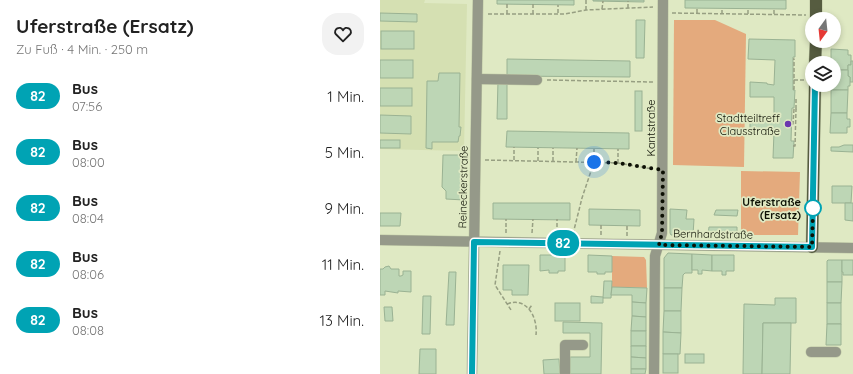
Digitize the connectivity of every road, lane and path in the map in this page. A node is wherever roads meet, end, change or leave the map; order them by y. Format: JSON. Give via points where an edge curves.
{"nodes":[{"id":1,"x":478,"y":0,"type":"edge"},
{"id":2,"x":586,"y":0,"type":"edge"},
{"id":3,"x":816,"y":0,"type":"edge"},
{"id":4,"x":602,"y":1,"type":"dead end"},
{"id":5,"x":628,"y":2,"type":"dead end"},
{"id":6,"x":507,"y":4,"type":"dead end"},
{"id":7,"x":533,"y":4,"type":"dead end"},
{"id":8,"x":558,"y":5,"type":"dead end"},
{"id":9,"x":663,"y":6,"type":"edge"},
{"id":10,"x":628,"y":8,"type":"junction"},
{"id":11,"x":697,"y":8,"type":"dead end"},
{"id":12,"x":722,"y":8,"type":"dead end"},
{"id":13,"x":748,"y":8,"type":"dead end"},
{"id":14,"x":774,"y":9,"type":"dead end"},
{"id":15,"x":586,"y":10,"type":"junction"},
{"id":16,"x":602,"y":10,"type":"junction"},
{"id":17,"x":816,"y":12,"type":"edge"},
{"id":18,"x":697,"y":13,"type":"junction"},
{"id":19,"x":478,"y":14,"type":"junction"},
{"id":20,"x":507,"y":14,"type":"junction"},
{"id":21,"x":533,"y":14,"type":"junction"},
{"id":22,"x":558,"y":14,"type":"junction"},
{"id":23,"x":722,"y":14,"type":"junction"},
{"id":24,"x":748,"y":14,"type":"junction"},
{"id":25,"x":774,"y":14,"type":"junction"},
{"id":26,"x":805,"y":16,"type":"edge"},
{"id":27,"x":793,"y":59,"type":"dead end"},
{"id":28,"x":553,"y":76,"type":"dead end"},
{"id":29,"x":579,"y":77,"type":"dead end"},
{"id":30,"x":594,"y":77,"type":"dead end"},
{"id":31,"x":620,"y":77,"type":"dead end"},
{"id":32,"x":477,"y":79,"type":"junction"},
{"id":33,"x":537,"y":80,"type":"joint"},
{"id":34,"x":553,"y":80,"type":"junction"},
{"id":35,"x":579,"y":80,"type":"junction"},
{"id":36,"x":794,"y":80,"type":"junction"},
{"id":37,"x":594,"y":81,"type":"junction"},
{"id":38,"x":620,"y":81,"type":"junction"},
{"id":39,"x":663,"y":82,"type":"junction"},
{"id":40,"x":805,"y":82,"type":"edge"},
{"id":41,"x":792,"y":89,"type":"dead end"},
{"id":42,"x":810,"y":92,"type":"edge"},
{"id":43,"x":796,"y":99,"type":"dead end"},
{"id":44,"x":796,"y":109,"type":"junction"},
{"id":45,"x":792,"y":124,"type":"dead end"},
{"id":46,"x":793,"y":146,"type":"dead end"},
{"id":47,"x":514,"y":148,"type":"dead end"},
{"id":48,"x":538,"y":148,"type":"dead end"},
{"id":49,"x":553,"y":148,"type":"dead end"},
{"id":50,"x":577,"y":148,"type":"dead end"},
{"id":51,"x":594,"y":149,"type":"dead end"},
{"id":52,"x":618,"y":149,"type":"dead end"},
{"id":53,"x":476,"y":160,"type":"junction"},
{"id":54,"x":514,"y":160,"type":"junction"},
{"id":55,"x":538,"y":161,"type":"junction"},
{"id":56,"x":553,"y":161,"type":"junction"},
{"id":57,"x":576,"y":162,"type":"junction"},
{"id":58,"x":594,"y":162,"type":"junction"},
{"id":59,"x":618,"y":163,"type":"junction"},
{"id":60,"x":663,"y":170,"type":"junction"},
{"id":61,"x":506,"y":219,"type":"dead end"},
{"id":62,"x":532,"y":219,"type":"dead end"},
{"id":63,"x":557,"y":219,"type":"dead end"},
{"id":64,"x":380,"y":240,"type":"edge"},
{"id":65,"x":474,"y":242,"type":"junction"},
{"id":66,"x":506,"y":242,"type":"junction"},
{"id":67,"x":532,"y":243,"type":"junction"},
{"id":68,"x":557,"y":243,"type":"junction"},
{"id":69,"x":570,"y":243,"type":"junction"},
{"id":70,"x":659,"y":245,"type":"junction"},
{"id":71,"x":812,"y":247,"type":"junction"},
{"id":72,"x":853,"y":248,"type":"edge"},
{"id":73,"x":500,"y":254,"type":"dead end"},
{"id":74,"x":507,"y":304,"type":"junction"},
{"id":75,"x":532,"y":305,"type":"dead end"},
{"id":76,"x":529,"y":309,"type":"junction"},
{"id":77,"x":511,"y":310,"type":"dead end"},
{"id":78,"x":536,"y":335,"type":"dead end"},
{"id":79,"x":583,"y":345,"type":"dead end"},
{"id":80,"x":811,"y":352,"type":"dead end"},
{"id":81,"x":836,"y":352,"type":"dead end"},
{"id":82,"x":472,"y":374,"type":"edge"},
{"id":83,"x":565,"y":374,"type":"edge"},
{"id":84,"x":654,"y":374,"type":"edge"}],
"edges":[{"from":1,"to":19,"type":"street","name":"Reineckerstraße"},
{"from":2,"to":15,"type":"path"},
{"from":3,"to":17,"type":"main road"},
{"from":4,"to":16,"type":"path"},
{"from":5,"to":10,"type":"path"},
{"from":6,"to":20,"type":"path"},
{"from":7,"to":21,"type":"path"},
{"from":8,"to":22,"type":"path"},
{"from":9,"to":10,"type":"path"},
{"from":9,"to":18,"type":"path"},
{"from":9,"to":39,"type":"street","name":"Kantstraße"},
{"from":10,"to":16,"type":"path"},
{"from":11,"to":18,"type":"path"},
{"from":12,"to":23,"type":"path"},
{"from":13,"to":24,"type":"path"},
{"from":14,"to":25,"type":"path"},
{"from":15,"to":16,"type":"path"},
{"from":15,"to":22,"type":"path"},
{"from":18,"to":23,"type":"path"},
{"from":19,"to":20,"type":"path"},
{"from":19,"to":32,"type":"street","name":"Reineckerstraße"},
{"from":20,"to":21,"type":"path"},
{"from":21,"to":22,"type":"path"},
{"from":23,"to":24,"type":"path"},
{"from":24,"to":25,"type":"path"},
{"from":25,"to":26,"type":"path"},
{"from":27,"to":36,"type":"path"},
{"from":28,"to":34,"type":"path"},
{"from":29,"to":35,"type":"path"},
{"from":30,"to":37,"type":"path"},
{"from":31,"to":38,"type":"path"},
{"from":32,"to":33,"type":"street"},
{"from":32,"to":53,"type":"street","name":"Reineckerstraße"},
{"from":33,"to":34,"type":"path"},
{"from":34,"to":35,"type":"path"},
{"from":35,"to":37,"type":"path"},
{"from":36,"to":40,"type":"path"},
{"from":36,"to":41,"type":"path"},
{"from":37,"to":38,"type":"path"},
{"from":38,"to":39,"type":"path"},
{"from":39,"to":60,"type":"street","name":"Kantstraße"},
{"from":42,"to":71,"type":"main road"},
{"from":43,"to":44,"type":"path"},
{"from":44,"to":45,"type":"path"},
{"from":44,"to":46,"type":"path"},
{"from":47,"to":54,"type":"path"},
{"from":48,"to":55,"type":"path"},
{"from":49,"to":56,"type":"path"},
{"from":50,"to":57,"type":"path"},
{"from":51,"to":58,"type":"path"},
{"from":52,"to":59,"type":"path"},
{"from":53,"to":54,"type":"path"},
{"from":53,"to":65,"type":"street","name":"Reineckerstraße"},
{"from":54,"to":55,"type":"path"},
{"from":55,"to":56,"type":"path"},
{"from":56,"to":57,"type":"path"},
{"from":57,"to":58,"type":"path"},
{"from":58,"to":59,"type":"path"},
{"from":58,"to":69,"type":"path"},
{"from":59,"to":60,"type":"path"},
{"from":60,"to":70,"type":"street","name":"Kantstraße","via":[[662,233]]},
{"from":61,"to":66,"type":"path"},
{"from":62,"to":67,"type":"path"},
{"from":63,"to":68,"type":"path"},
{"from":64,"to":65,"type":"street","name":"Bernhardstraße"},
{"from":65,"to":66,"type":"street","name":"Bernhardstraße"},
{"from":65,"to":82,"type":"street","name":"Reineckerstraße"},
{"from":66,"to":67,"type":"street","name":"Bernhardstraße"},
{"from":67,"to":68,"type":"street","name":"Bernhardstraße"},
{"from":68,"to":69,"type":"street","name":"Bernhardstraße"},
{"from":69,"to":70,"type":"street","name":"Bernhardstraße"},
{"from":70,"to":71,"type":"street","name":"Bernhardstraße"},
{"from":70,"to":84,"type":"street","name":"Kantstraße","via":[[655,256]]},
{"from":71,"to":72,"type":"street","name":"Bernhardstraße"},
{"from":73,"to":74,"type":"path","via":[[495,285]]},
{"from":74,"to":76,"type":"path","via":[[520,303]]},
{"from":74,"to":77,"type":"path"},
{"from":75,"to":76,"type":"path"},
{"from":76,"to":78,"type":"path","via":[[536,323]]},
{"from":79,"to":83,"type":"street","via":[[565,345]]},
{"from":80,"to":81,"type":"street"}]}
